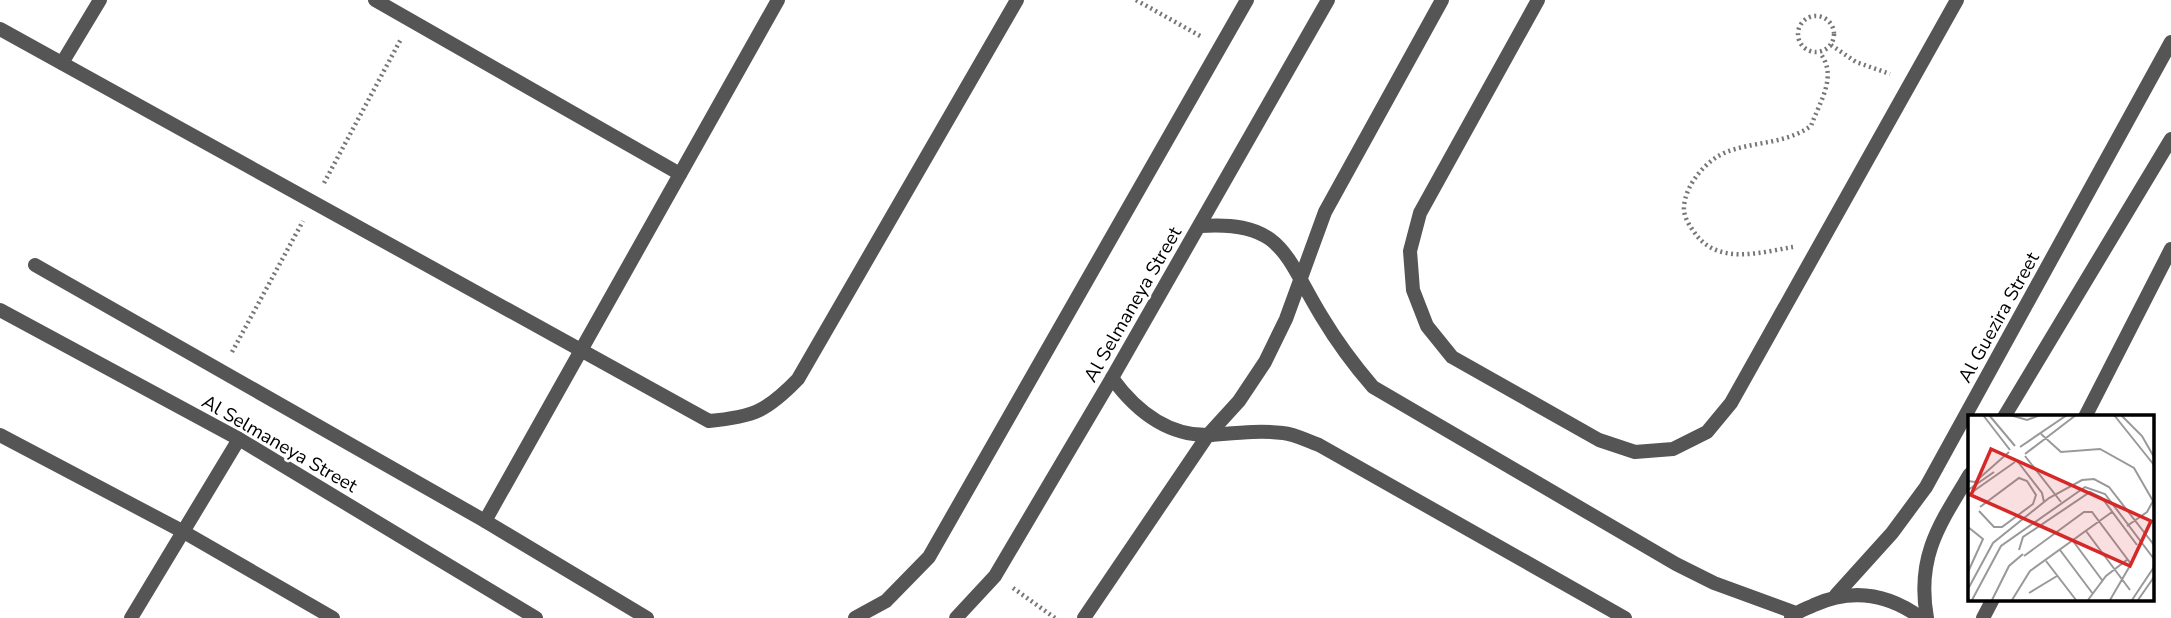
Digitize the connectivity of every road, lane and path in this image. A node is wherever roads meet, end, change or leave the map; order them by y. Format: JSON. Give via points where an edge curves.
{"nodes":[{"id":1,"x":100,"y":0,"type":"edge"},
{"id":2,"x":375,"y":0,"type":"edge"},
{"id":3,"x":778,"y":0,"type":"edge"},
{"id":4,"x":1017,"y":0,"type":"edge"},
{"id":5,"x":1136,"y":0,"type":"edge"},
{"id":6,"x":1247,"y":0,"type":"edge"},
{"id":7,"x":1328,"y":0,"type":"edge"},
{"id":8,"x":1442,"y":0,"type":"edge"},
{"id":9,"x":1538,"y":0,"type":"edge"},
{"id":10,"x":1957,"y":0,"type":"edge"},
{"id":11,"x":0,"y":29,"type":"edge"},
{"id":12,"x":2171,"y":42,"type":"edge"},
{"id":13,"x":1832,"y":45,"type":"junction"},
{"id":14,"x":1220,"y":47,"type":"junction"},
{"id":15,"x":1819,"y":53,"type":"junction"},
{"id":16,"x":62,"y":64,"type":"junction"},
{"id":17,"x":1915,"y":76,"type":"junction"},
{"id":18,"x":2171,"y":139,"type":"edge"},
{"id":19,"x":680,"y":174,"type":"junction"},
{"id":20,"x":1200,"y":226,"type":"junction"},
{"id":21,"x":1822,"y":242,"type":"junction"},
{"id":22,"x":2171,"y":249,"type":"edge"},
{"id":23,"x":35,"y":265,"type":"dead end"},
{"id":24,"x":1301,"y":274,"type":"junction"},
{"id":25,"x":0,"y":310,"type":"edge"},
{"id":26,"x":581,"y":350,"type":"junction"},
{"id":27,"x":1112,"y":378,"type":"junction"},
{"id":28,"x":2005,"y":415,"type":"edge"},
{"id":29,"x":2086,"y":415,"type":"edge"},
{"id":30,"x":0,"y":435,"type":"edge"},
{"id":31,"x":1208,"y":435,"type":"junction"},
{"id":32,"x":239,"y":439,"type":"junction"},
{"id":33,"x":1968,"y":478,"type":"edge"},
{"id":34,"x":485,"y":521,"type":"junction"},
{"id":35,"x":182,"y":531,"type":"junction"},
{"id":36,"x":995,"y":576,"type":"junction"},
{"id":37,"x":1836,"y":595,"type":"junction"},
{"id":38,"x":1992,"y":600,"type":"edge"},
{"id":39,"x":1793,"y":616,"type":"edge"},
{"id":40,"x":131,"y":618,"type":"edge"},
{"id":41,"x":333,"y":618,"type":"edge"},
{"id":42,"x":536,"y":618,"type":"edge"},
{"id":43,"x":647,"y":618,"type":"edge"},
{"id":44,"x":855,"y":618,"type":"edge"},
{"id":45,"x":956,"y":618,"type":"edge"},
{"id":46,"x":1055,"y":618,"type":"edge"},
{"id":47,"x":1084,"y":618,"type":"edge"},
{"id":48,"x":1625,"y":618,"type":"edge"},
{"id":49,"x":1921,"y":618,"type":"edge"},
{"id":50,"x":1927,"y":618,"type":"edge"},
{"id":51,"x":1983,"y":618,"type":"edge"}],
"edges":[{"from":1,"to":16,"type":"street"},
{"from":2,"to":19,"type":"street"},
{"from":3,"to":19,"type":"street"},
{"from":4,"to":26,"type":"street","via":[[799,379],[774,403],[743,418],[709,421]]},
{"from":5,"to":14,"type":"path"},
{"from":6,"to":14,"type":"street"},
{"from":7,"to":20,"type":"street","name":"Al Selmaneya Street"},
{"from":8,"to":24,"type":"street","via":[[1325,212]]},
{"from":9,"to":21,"type":"street","via":[[1420,213],[1410,251],[1413,290],[1427,326],[1452,356],[1599,440],[1635,452],[1673,449],[1707,432],[1731,403]]},
{"from":10,"to":17,"type":"street"},
{"from":11,"to":16,"type":"street"},
{"from":12,"to":37,"type":"street","name":"Al Guezira Street","via":[[1926,487]]},
{"from":13,"to":15,"type":"path"},
{"from":13,"to":15,"type":"path","via":[[1832,24],[1820,16],[1806,19],[1798,38],[1805,50]]},
{"from":13,"to":17,"type":"path","via":[[1856,62],[1885,73]]},
{"from":14,"to":44,"type":"street","via":[[929,557],[886,601]]},
{"from":15,"to":21,"type":"path","via":[[1830,76],[1811,126],[1782,141],[1727,151],[1711,161],[1688,190],[1683,209],[1700,240],[1732,255]]},
{"from":16,"to":26,"type":"street"},
{"from":17,"to":21,"type":"street"},
{"from":18,"to":28,"type":"street"},
{"from":19,"to":26,"type":"street"},
{"from":20,"to":24,"type":"street","via":[[1230,224],[1259,232],[1283,250]]},
{"from":20,"to":27,"type":"street","name":"Al Selmaneya Street"},
{"from":22,"to":29,"type":"street"},
{"from":23,"to":34,"type":"street"},
{"from":24,"to":31,"type":"street","via":[[1265,362],[1239,401]]},
{"from":24,"to":39,"type":"street","via":[[1338,343],[1373,387],[1686,569]]},
{"from":25,"to":32,"type":"street","name":"Al Selmaneya Street"},
{"from":26,"to":34,"type":"street"},
{"from":27,"to":31,"type":"street","via":[[1129,402],[1152,419],[1179,431]]},
{"from":27,"to":36,"type":"street","name":"Al Selmaneya Street"},
{"from":30,"to":35,"type":"street"},
{"from":31,"to":47,"type":"street"},
{"from":31,"to":48,"type":"street","via":[[1285,433],[1319,445]]},
{"from":32,"to":35,"type":"street"},
{"from":32,"to":42,"type":"street","name":"Al Selmaneya Street"},
{"from":33,"to":50,"type":"street","via":[[1925,558],[1922,591]]},
{"from":34,"to":43,"type":"street"},
{"from":35,"to":40,"type":"street"},
{"from":35,"to":41,"type":"street"},
{"from":36,"to":45,"type":"street","name":"Al Selmaneya Street"},
{"from":36,"to":46,"type":"path"},
{"from":37,"to":39,"type":"street"},
{"from":37,"to":49,"type":"street","via":[[1869,594],[1901,604]]},
{"from":38,"to":51,"type":"street"}]}
